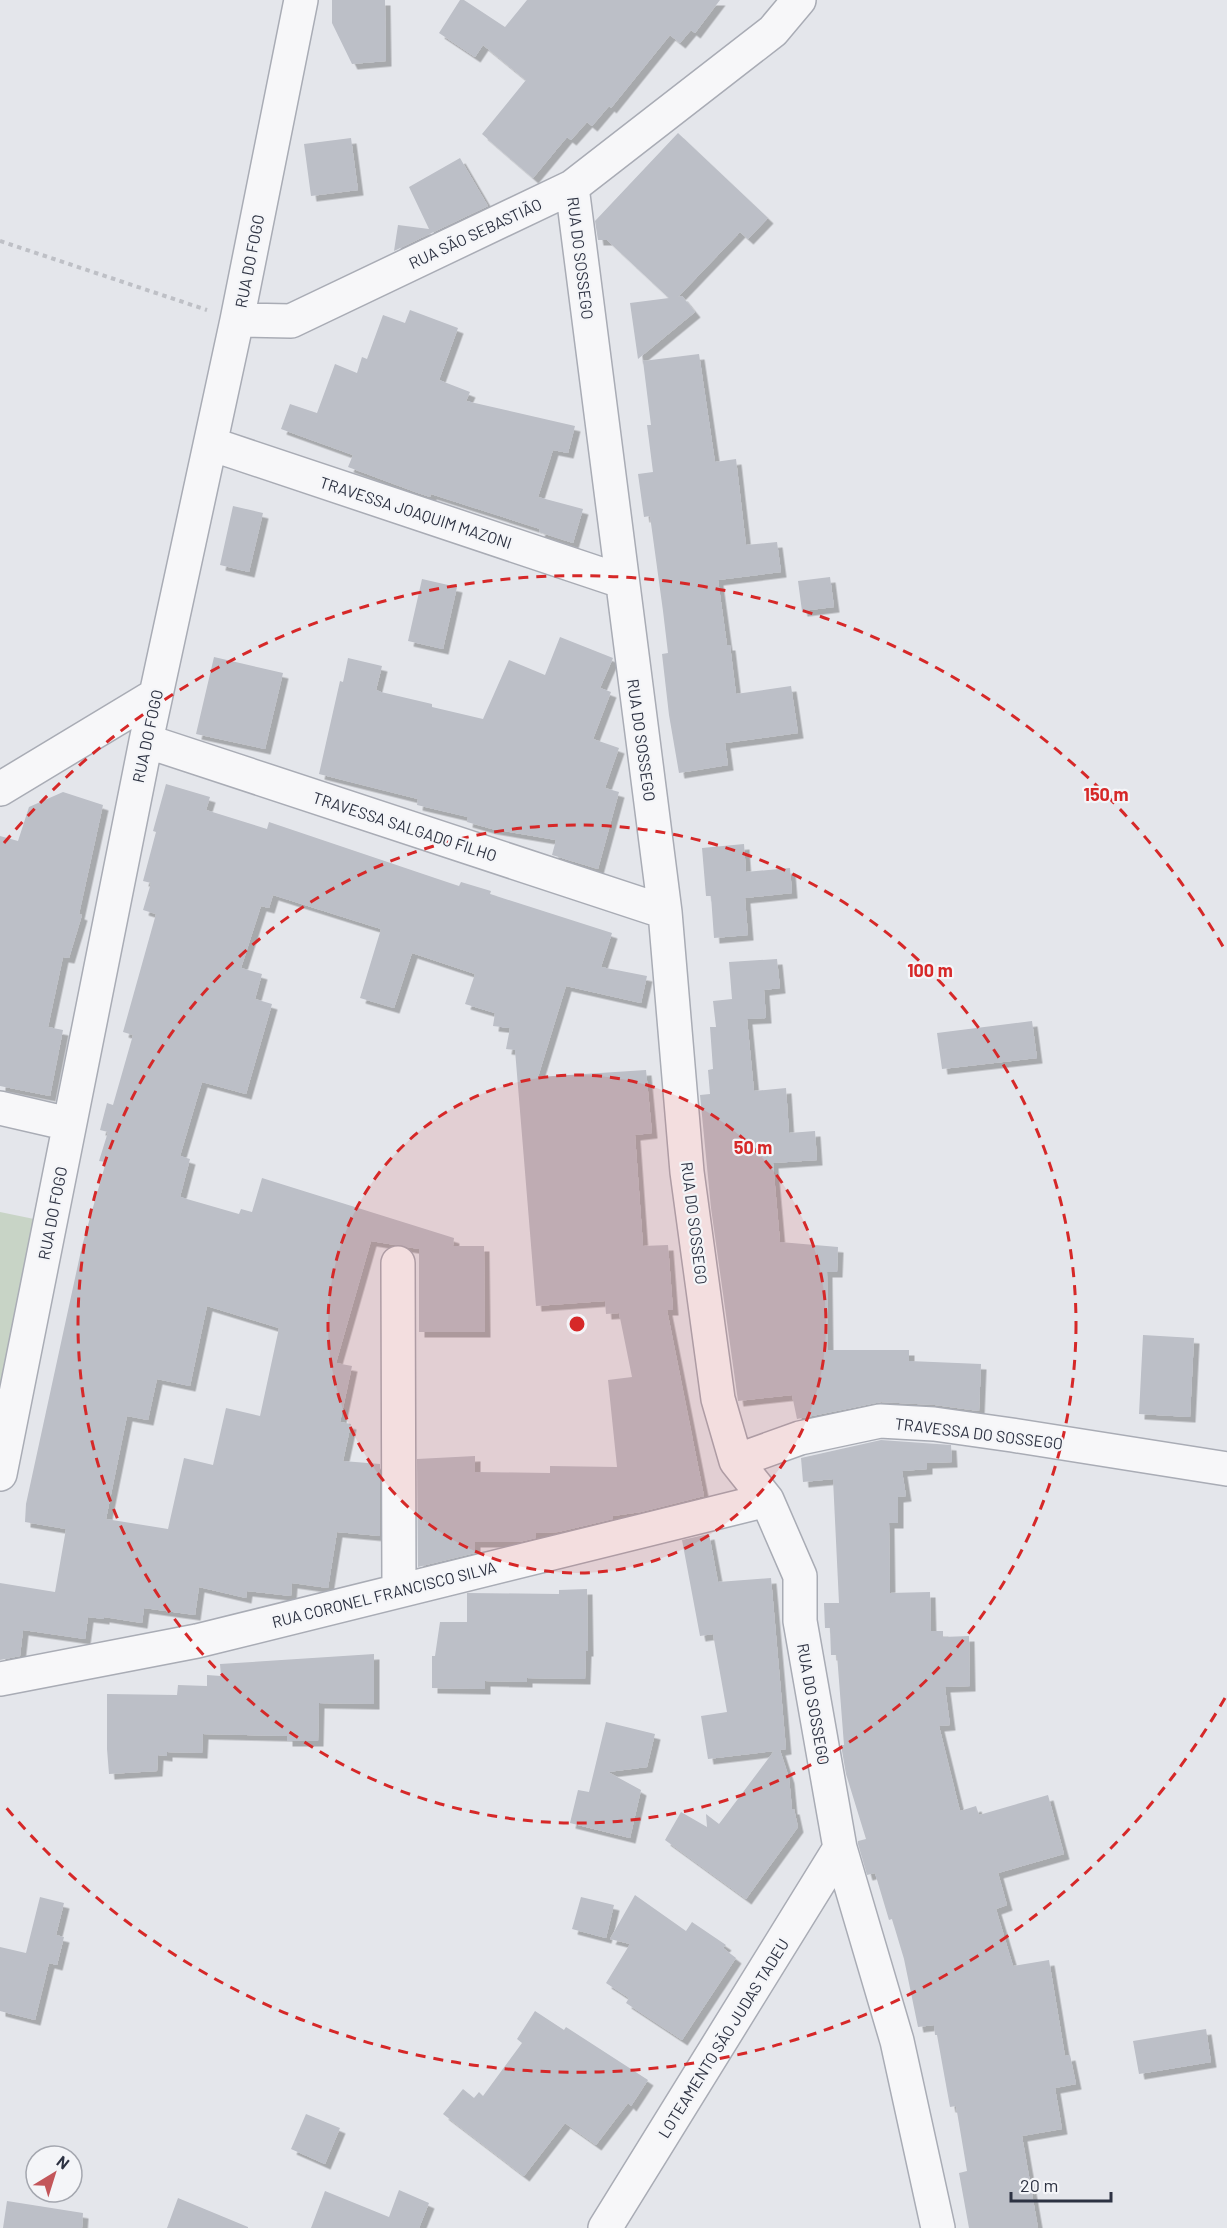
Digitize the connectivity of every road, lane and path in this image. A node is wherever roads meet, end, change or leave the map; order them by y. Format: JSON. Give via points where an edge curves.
{"nodes":[{"id":1,"x":301,"y":0,"type":"edge"},
{"id":2,"x":799,"y":0,"type":"edge"},
{"id":3,"x":572,"y":187,"type":"junction"},
{"id":4,"x":0,"y":241,"type":"edge"},
{"id":5,"x":237,"y":320,"type":"junction"},
{"id":6,"x":211,"y":444,"type":"junction"},
{"id":7,"x":621,"y":581,"type":"junction"},
{"id":8,"x":156,"y":695,"type":"junction"},
{"id":9,"x":146,"y":741,"type":"junction"},
{"id":10,"x":0,"y":789,"type":"edge"},
{"id":11,"x":665,"y":912,"type":"junction"},
{"id":12,"x":0,"y":1108,"type":"edge"},
{"id":13,"x":69,"y":1124,"type":"junction"},
{"id":14,"x":398,"y":1263,"type":"dead end"},
{"id":15,"x":736,"y":1461,"type":"junction"},
{"id":16,"x":1227,"y":1469,"type":"edge"},
{"id":17,"x":0,"y":1474,"type":"edge"},
{"id":18,"x":767,"y":1500,"type":"junction"},
{"id":19,"x":399,"y":1589,"type":"junction"},
{"id":20,"x":0,"y":1679,"type":"edge"},
{"id":21,"x":840,"y":1848,"type":"junction"},
{"id":22,"x":605,"y":2228,"type":"edge"},
{"id":23,"x":938,"y":2228,"type":"edge"}],
"edges":[{"from":1,"to":5,"type":"street","name":"RUA DO FOGO"},
{"from":2,"to":3,"type":"street","name":"RUA SÃO SEBASTIÃO","via":[[773,31]]},
{"from":3,"to":5,"type":"street","name":"RUA SÃO SEBASTIÃO","via":[[291,321]]},
{"from":3,"to":7,"type":"street","name":"RUA DO SOSSEGO"},
{"from":4,"to":5,"type":"path"},
{"from":5,"to":6,"type":"street","name":"RUA DO FOGO"},
{"from":6,"to":7,"type":"street","name":"TRAVESSA JOAQUIM MAZONI"},
{"from":6,"to":8,"type":"street","name":"RUA DO FOGO"},
{"from":7,"to":11,"type":"street","name":"RUA DO SOSSEGO"},
{"from":8,"to":9,"type":"street","name":"RUA DO FOGO"},
{"from":8,"to":10,"type":"street"},
{"from":9,"to":11,"type":"street","name":"TRAVESSA SALGADO FILHO"},
{"from":9,"to":13,"type":"street","name":"RUA DO FOGO"},
{"from":11,"to":15,"type":"street","name":"RUA DO SOSSEGO","via":[[687,1172],[718,1400]]},
{"from":12,"to":13,"type":"street"},
{"from":13,"to":17,"type":"street","name":"RUA DO FOGO"},
{"from":14,"to":19,"type":"street"},
{"from":15,"to":16,"type":"street","name":"TRAVESSA DO SOSSEGO","via":[[800,1437],[880,1421],[933,1424]]},
{"from":15,"to":18,"type":"street","name":"RUA DO SOSSEGO"},
{"from":18,"to":19,"type":"street","name":"RUA CORONEL FRANCISCO SILVA"},
{"from":18,"to":21,"type":"street","name":"RUA DO SOSSEGO","via":[[800,1576],[800,1621]]},
{"from":19,"to":20,"type":"street","name":"RUA CORONEL FRANCISCO SILVA","via":[[197,1641]]},
{"from":21,"to":22,"type":"street","name":"LOTEAMENTO SÃO JUDAS TADEU"},
{"from":21,"to":23,"type":"street","name":"RUA DO SOSSEGO","via":[[897,2041]]}]}
